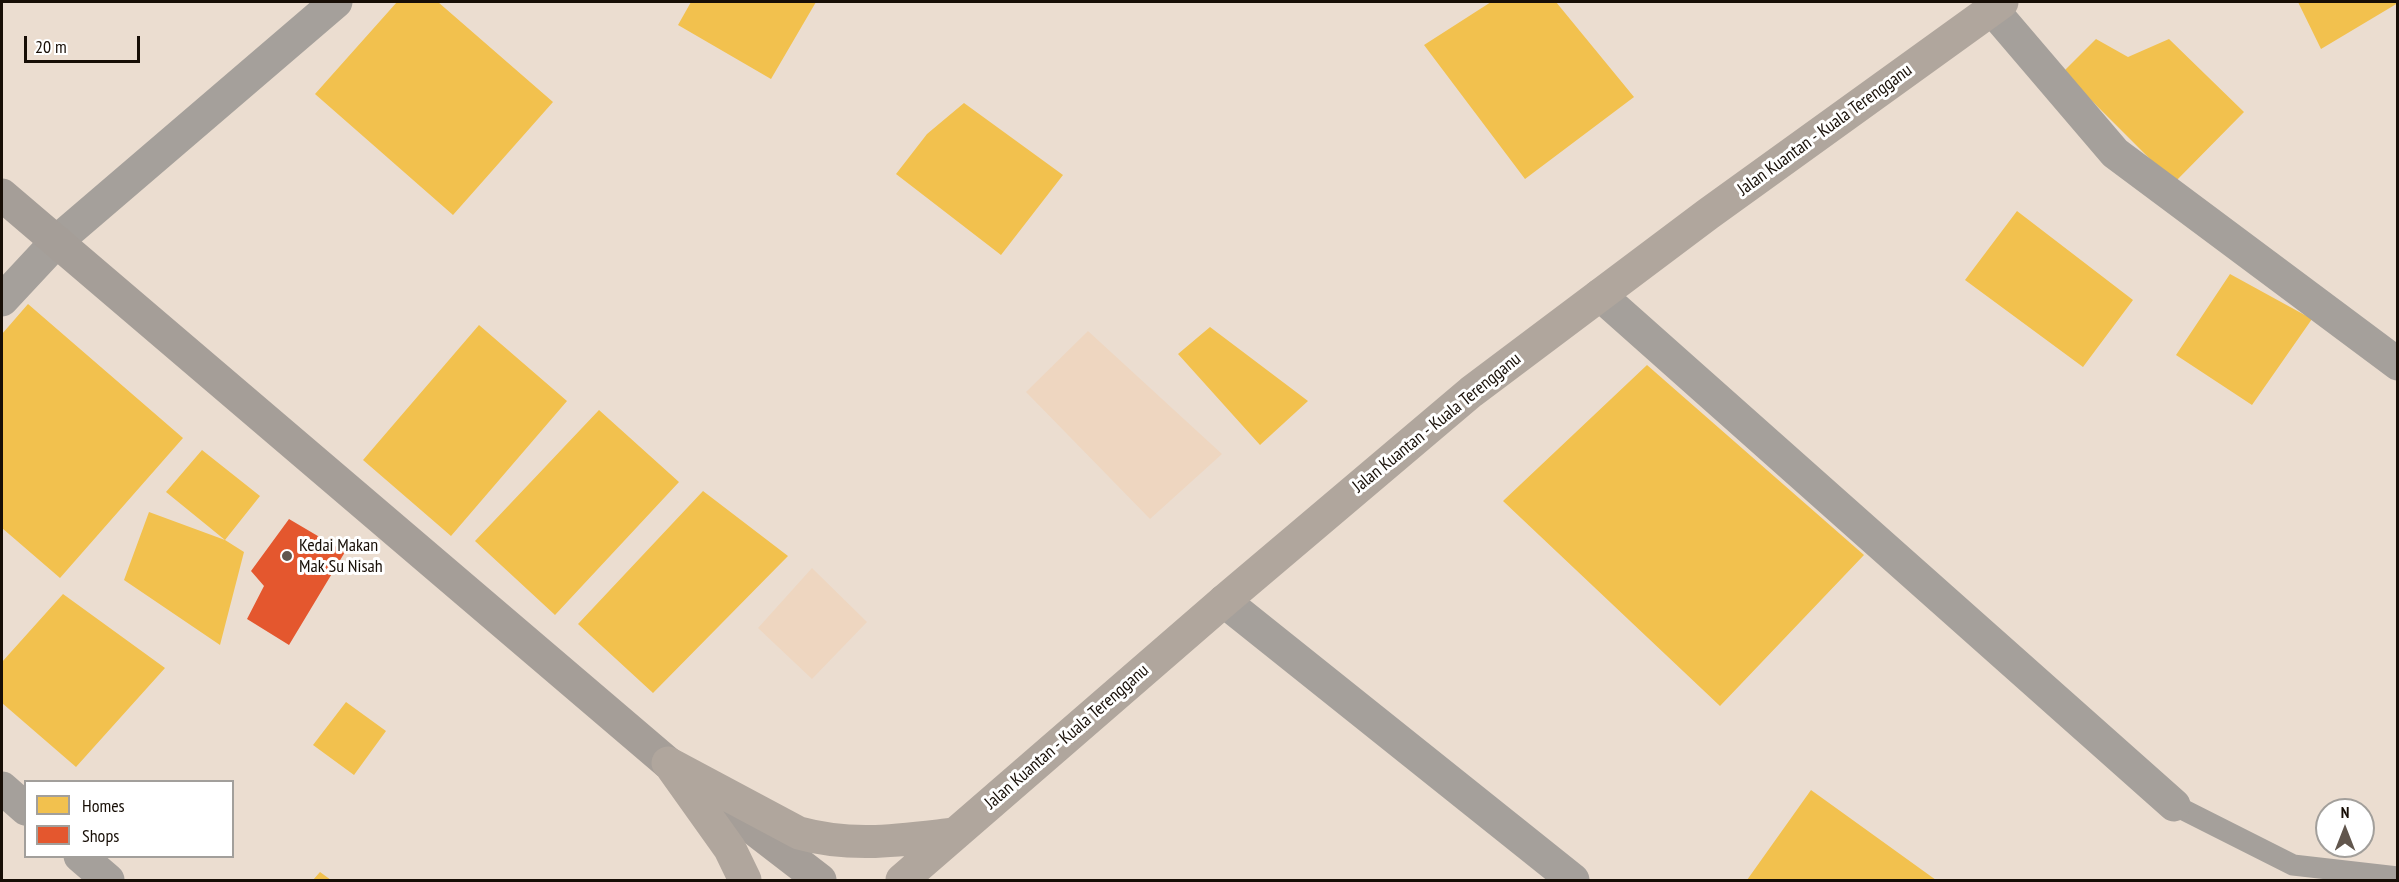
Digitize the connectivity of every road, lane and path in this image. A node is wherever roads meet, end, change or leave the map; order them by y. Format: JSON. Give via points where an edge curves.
{"nodes":[{"id":1,"x":336,"y":2,"type":"edge"},
{"id":2,"x":1997,"y":5,"type":"edge"},
{"id":3,"x":2,"y":195,"type":"edge"},
{"id":4,"x":57,"y":241,"type":"junction"},
{"id":5,"x":1600,"y":295,"type":"junction"},
{"id":6,"x":2,"y":300,"type":"edge"},
{"id":7,"x":2397,"y":364,"type":"edge"},
{"id":8,"x":1224,"y":601,"type":"junction"},
{"id":9,"x":668,"y":763,"type":"junction"},
{"id":10,"x":2,"y":788,"type":"edge"},
{"id":11,"x":2174,"y":805,"type":"joint"},
{"id":12,"x":24,"y":807,"type":"edge"},
{"id":13,"x":955,"y":834,"type":"junction"},
{"id":14,"x":82,"y":858,"type":"edge"},
{"id":15,"x":2397,"y":877,"type":"edge"},
{"id":16,"x":108,"y":880,"type":"edge"},
{"id":17,"x":745,"y":880,"type":"edge"},
{"id":18,"x":820,"y":880,"type":"edge"},
{"id":19,"x":902,"y":880,"type":"edge"},
{"id":20,"x":1573,"y":880,"type":"edge"}],
"edges":[{"from":1,"to":4,"type":"street"},
{"from":2,"to":5,"type":"highway","name":"Jalan Kuantan - Kuala Terengganu"},
{"from":2,"to":7,"type":"street","via":[[2115,153]]},
{"from":3,"to":4,"type":"street"},
{"from":4,"to":6,"type":"street"},
{"from":4,"to":9,"type":"street"},
{"from":5,"to":8,"type":"highway","name":"Jalan Kuantan - Kuala Terengganu","via":[[1471,392]]},
{"from":5,"to":11,"type":"street"},
{"from":8,"to":13,"type":"highway","name":"Jalan Kuantan - Kuala Terengganu"},
{"from":8,"to":20,"type":"street"},
{"from":9,"to":13,"type":"highway","via":[[799,833],[819,838],[858,843]]},
{"from":9,"to":17,"type":"highway","via":[[730,849]]},
{"from":9,"to":18,"type":"street"},
{"from":10,"to":12,"type":"street"},
{"from":11,"to":15,"type":"lane","via":[[2293,865]]},
{"from":13,"to":19,"type":"highway","name":"Jalan Kuantan - Kuala Terengganu"},
{"from":14,"to":16,"type":"street"}]}
